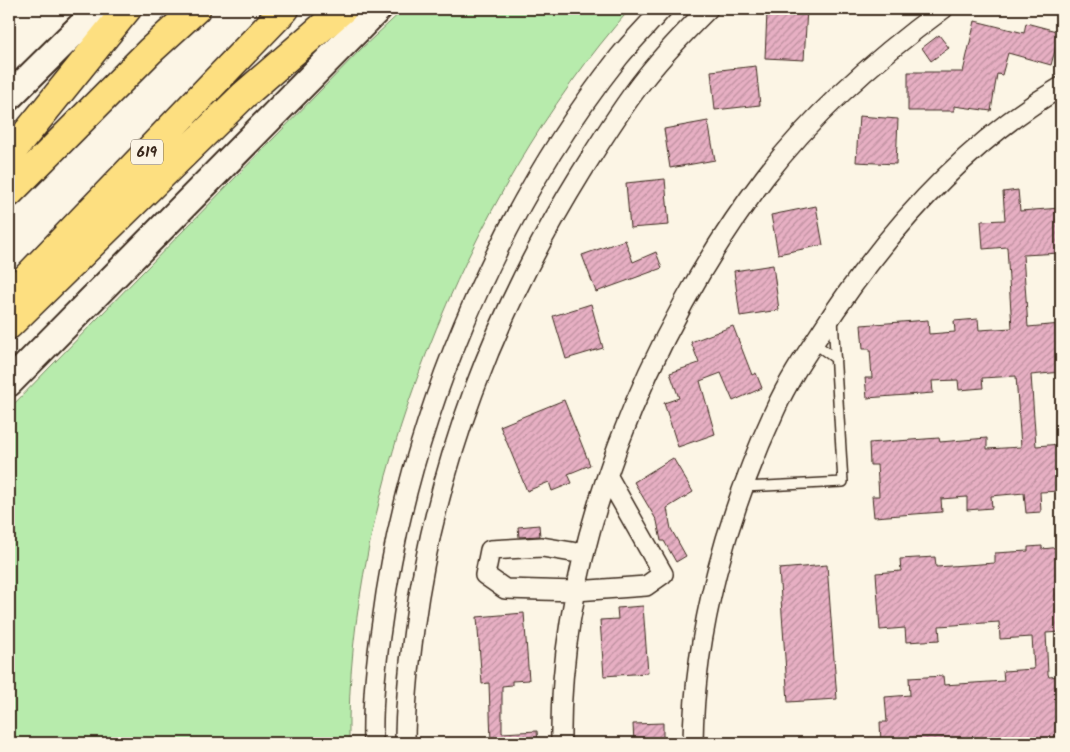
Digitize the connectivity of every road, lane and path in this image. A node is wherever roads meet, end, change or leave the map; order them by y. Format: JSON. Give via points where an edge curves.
{"nodes":[{"id":1,"x":98,"y":9,"type":"edge"},
{"id":2,"x":128,"y":9,"type":"edge"},
{"id":3,"x":196,"y":9,"type":"edge"},
{"id":4,"x":285,"y":9,"type":"edge"},
{"id":5,"x":343,"y":9,"type":"edge"},
{"id":6,"x":378,"y":9,"type":"edge"},
{"id":7,"x":662,"y":9,"type":"edge"},
{"id":8,"x":708,"y":9,"type":"edge"},
{"id":9,"x":943,"y":9,"type":"edge"},
{"id":10,"x":1061,"y":88,"type":"edge"},
{"id":11,"x":9,"y":97,"type":"edge"},
{"id":12,"x":9,"y":155,"type":"edge"},
{"id":13,"x":9,"y":194,"type":"edge"},
{"id":14,"x":9,"y":296,"type":"edge"},
{"id":15,"x":833,"y":314,"type":"junction"},
{"id":16,"x":9,"y":325,"type":"edge"},
{"id":17,"x":814,"y":343,"type":"junction"},
{"id":18,"x":836,"y":359,"type":"junction"},
{"id":19,"x":9,"y":383,"type":"edge"},
{"id":20,"x":608,"y":477,"type":"junction"},
{"id":21,"x":744,"y":486,"type":"junction"},
{"id":22,"x":584,"y":554,"type":"junction"},
{"id":23,"x":576,"y":591,"type":"junction"},
{"id":24,"x":373,"y":743,"type":"edge"},
{"id":25,"x":406,"y":743,"type":"edge"},
{"id":26,"x":561,"y":743,"type":"edge"},
{"id":27,"x":693,"y":743,"type":"edge"}],
"edges":[{"from":1,"to":11,"type":"main road"},
{"from":2,"to":12,"type":"highway"},
{"from":3,"to":13,"type":"highway"},
{"from":4,"to":14,"type":"highway","number":"619"},
{"from":5,"to":16,"type":"highway","via":[[244,94]]},
{"from":6,"to":19,"type":"main road"},
{"from":7,"to":24,"type":"street","via":[[619,57],[578,114],[542,173],[488,271],[452,354],[420,444],[388,573],[372,719]]},
{"from":8,"to":25,"type":"street","via":[[645,78],[605,133],[544,234],[483,366],[452,454],[434,516],[421,579],[405,720]]},
{"from":9,"to":20,"type":"street","via":[[911,32],[836,99],[766,176],[745,205],[658,352]]},
{"from":10,"to":15,"type":"street","via":[[992,135],[960,164],[894,235]]},
{"from":15,"to":17,"type":"street"},
{"from":15,"to":18,"type":"lane"},
{"from":17,"to":18,"type":"lane"},
{"from":17,"to":21,"type":"street","via":[[775,408]]},
{"from":18,"to":21,"type":"lane","via":[[843,482]]},
{"from":20,"to":22,"type":"street"},
{"from":20,"to":23,"type":"street","via":[[663,574],[646,586]]},
{"from":21,"to":27,"type":"street","via":[[712,588],[697,682]]},
{"from":22,"to":23,"type":"street"},
{"from":22,"to":23,"type":"street","via":[[542,547],[490,550],[485,575],[505,589]]},
{"from":23,"to":26,"type":"street","via":[[566,665]]}]}
